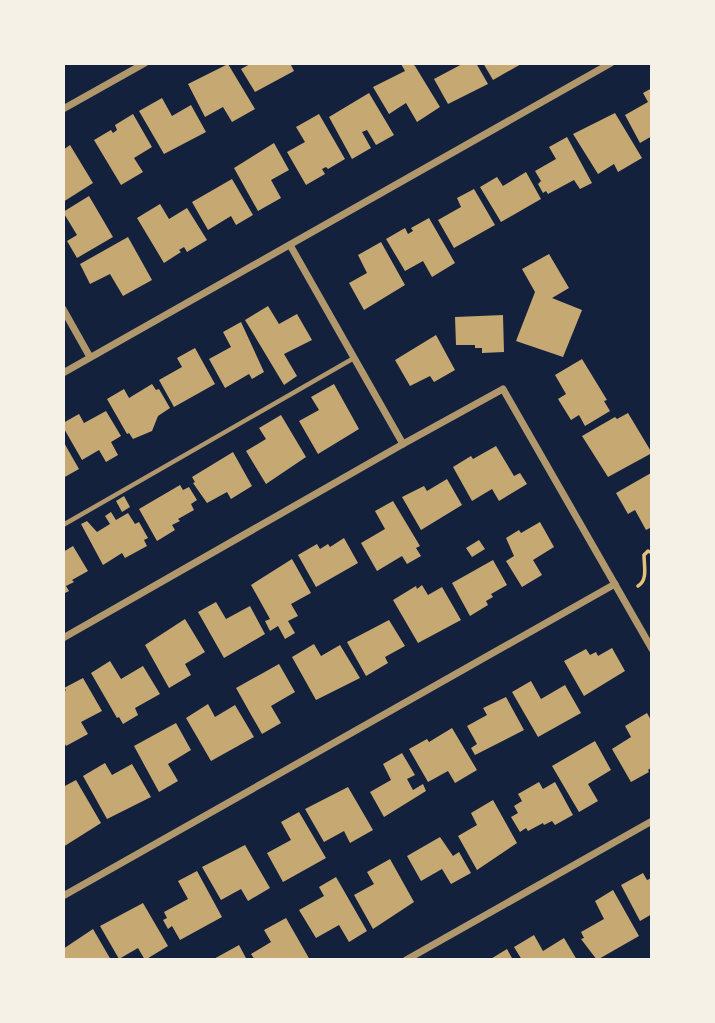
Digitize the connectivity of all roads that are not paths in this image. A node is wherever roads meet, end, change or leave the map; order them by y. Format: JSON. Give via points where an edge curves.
{"nodes":[{"id":1,"x":145,"y":63,"type":"edge"},
{"id":2,"x":611,"y":63,"type":"edge"},
{"id":3,"x":63,"y":109,"type":"edge"},
{"id":4,"x":290,"y":245,"type":"junction"},
{"id":5,"x":63,"y":309,"type":"edge"},
{"id":6,"x":90,"y":357,"type":"junction"},
{"id":7,"x":354,"y":358,"type":"junction"},
{"id":8,"x":63,"y":373,"type":"edge"},
{"id":9,"x":403,"y":443,"type":"junction"},
{"id":10,"x":63,"y":525,"type":"edge"},
{"id":11,"x":615,"y":584,"type":"junction"},
{"id":12,"x":63,"y":638,"type":"edge"},
{"id":13,"x":652,"y":649,"type":"edge"},
{"id":14,"x":652,"y":821,"type":"edge"},
{"id":15,"x":63,"y":896,"type":"edge"},
{"id":16,"x":406,"y":960,"type":"edge"}],
"edges":[{"from":1,"to":3,"type":"street"},
{"from":2,"to":4,"type":"street"},
{"from":4,"to":6,"type":"street"},
{"from":4,"to":7,"type":"street"},
{"from":5,"to":6,"type":"street"},
{"from":6,"to":8,"type":"street"},
{"from":7,"to":9,"type":"street"},
{"from":7,"to":10,"type":"lane"},
{"from":9,"to":11,"type":"street","via":[[503,389]]},
{"from":9,"to":12,"type":"street"},
{"from":11,"to":13,"type":"street"},
{"from":11,"to":15,"type":"street"},
{"from":14,"to":16,"type":"street"}]}
